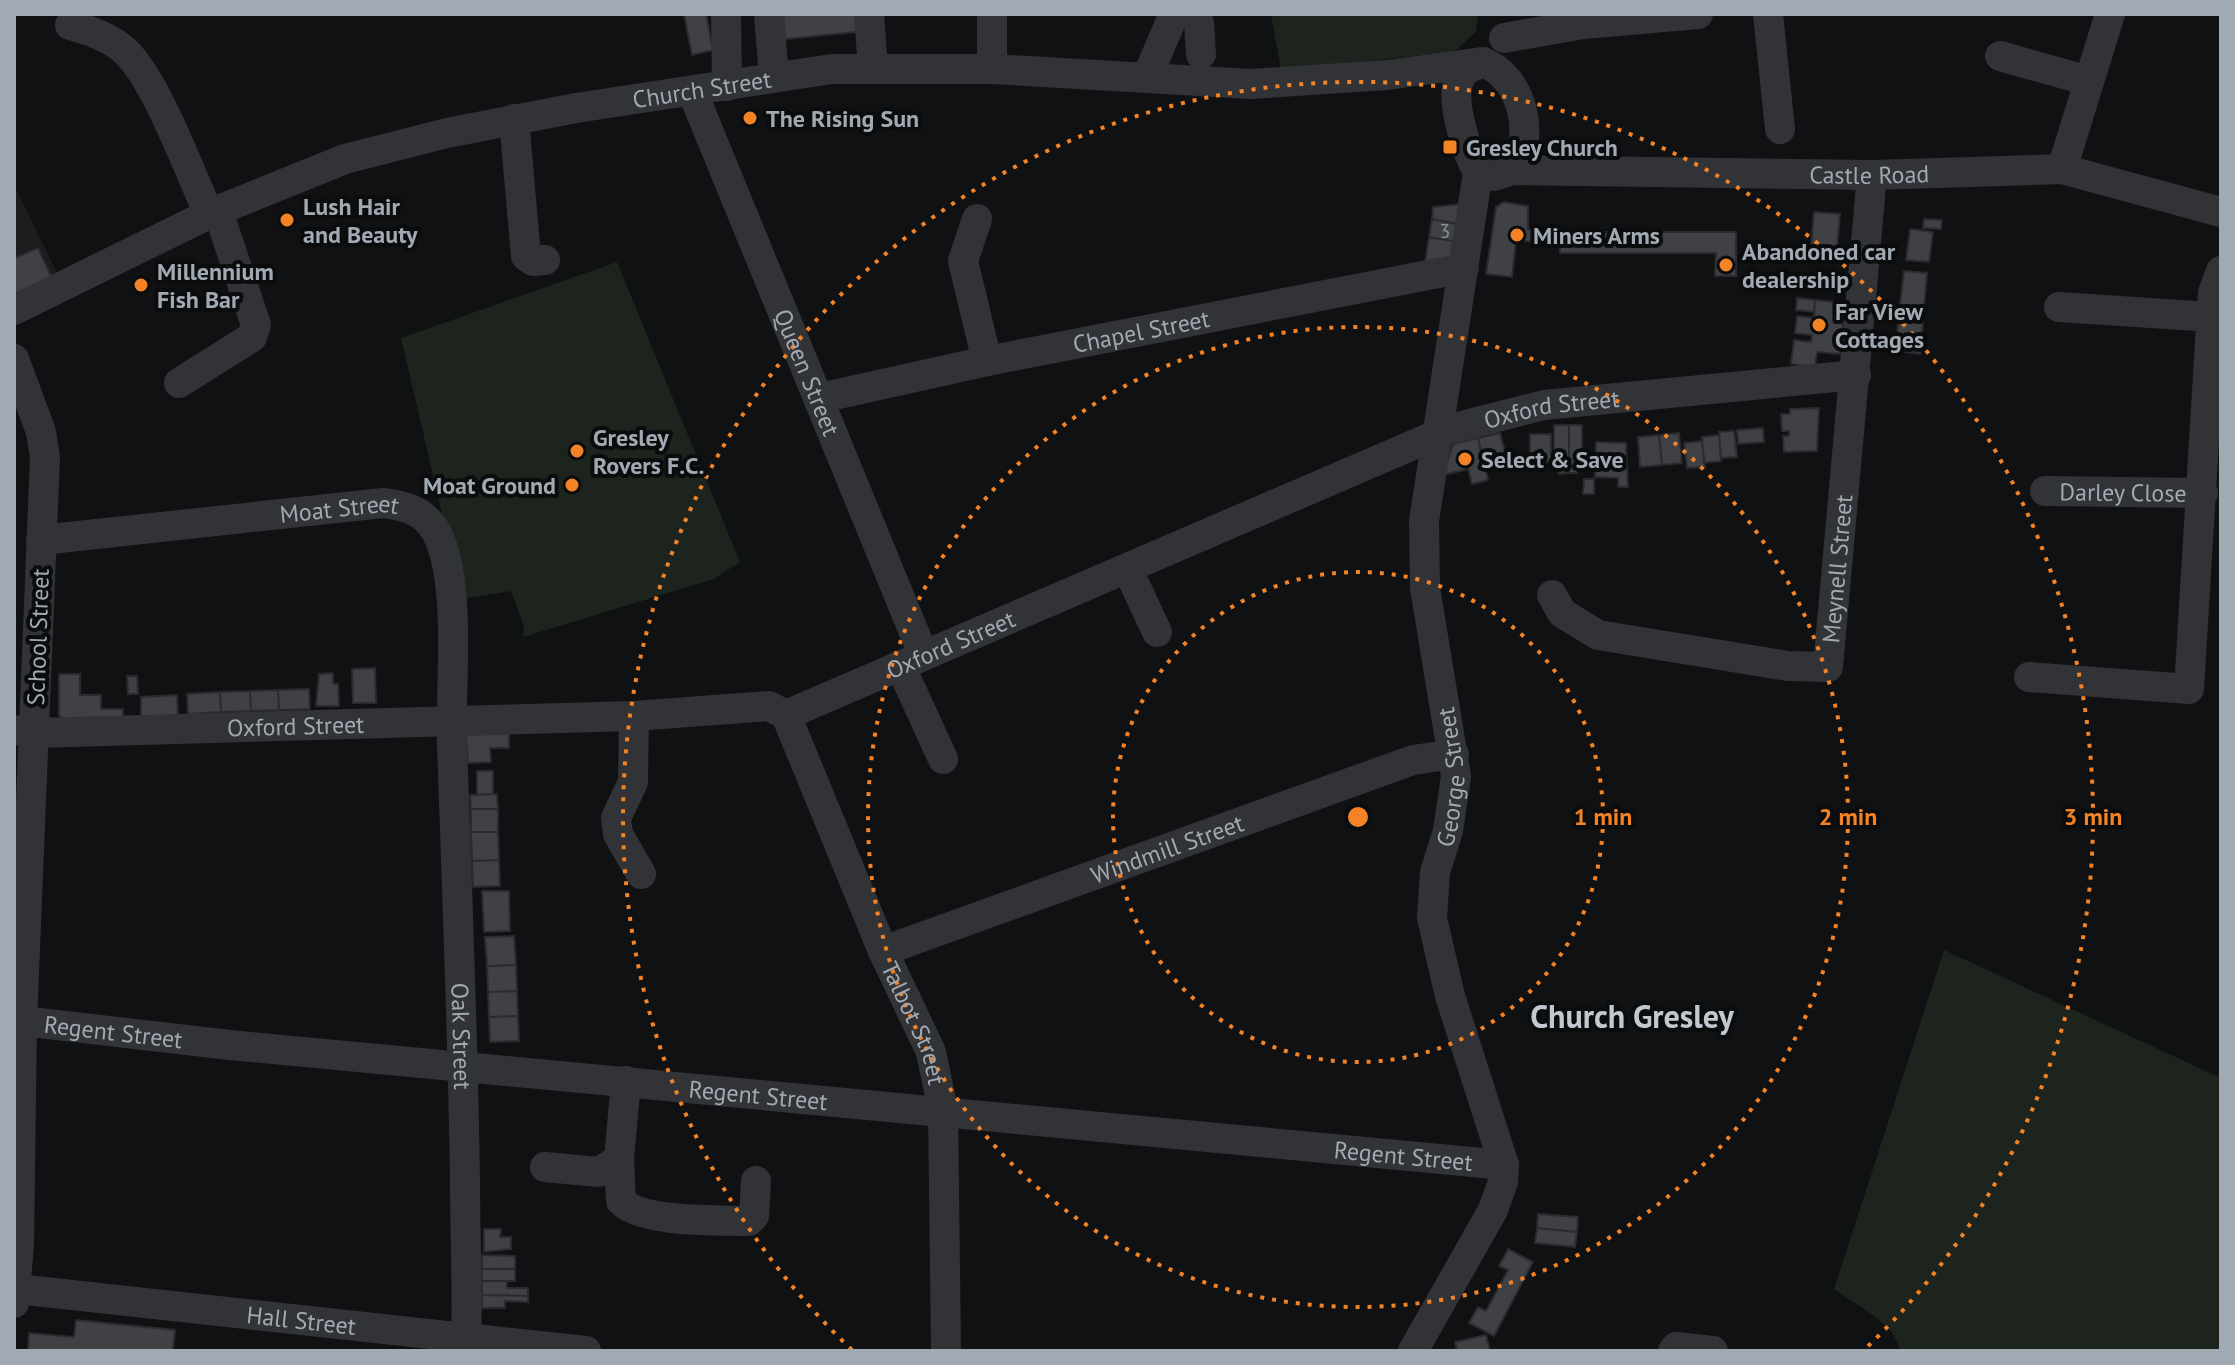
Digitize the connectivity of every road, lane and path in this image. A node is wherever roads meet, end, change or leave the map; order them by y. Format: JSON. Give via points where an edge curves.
{"nodes":[{"id":1,"x":726,"y":14,"type":"edge"},
{"id":2,"x":769,"y":14,"type":"edge"},
{"id":3,"x":869,"y":14,"type":"edge"},
{"id":4,"x":992,"y":14,"type":"edge"},
{"id":5,"x":1174,"y":14,"type":"edge"},
{"id":6,"x":1195,"y":14,"type":"edge"},
{"id":7,"x":1698,"y":14,"type":"edge"},
{"id":8,"x":1768,"y":14,"type":"edge"},
{"id":9,"x":2110,"y":14,"type":"edge"},
{"id":10,"x":70,"y":25,"type":"dead end"},
{"id":11,"x":1505,"y":26,"type":"edge"},
{"id":12,"x":1201,"y":54,"type":"dead end"},
{"id":13,"x":2000,"y":56,"type":"dead end"},
{"id":14,"x":1491,"y":65,"type":"junction"},
{"id":15,"x":873,"y":68,"type":"junction"},
{"id":16,"x":992,"y":69,"type":"junction"},
{"id":17,"x":1426,"y":69,"type":"junction"},
{"id":18,"x":1147,"y":77,"type":"junction"},
{"id":19,"x":774,"y":78,"type":"junction"},
{"id":20,"x":2089,"y":81,"type":"junction"},
{"id":21,"x":727,"y":86,"type":"junction"},
{"id":22,"x":692,"y":91,"type":"junction"},
{"id":23,"x":1458,"y":100,"type":"junction"},
{"id":24,"x":514,"y":119,"type":"junction"},
{"id":25,"x":1780,"y":129,"type":"dead end"},
{"id":26,"x":2062,"y":169,"type":"junction"},
{"id":27,"x":1513,"y":170,"type":"junction"},
{"id":28,"x":1478,"y":172,"type":"junction"},
{"id":29,"x":1872,"y":175,"type":"junction"},
{"id":30,"x":214,"y":212,"type":"junction"},
{"id":31,"x":2221,"y":212,"type":"edge"},
{"id":32,"x":977,"y":219,"type":"dead end"},
{"id":33,"x":545,"y":260,"type":"dead end"},
{"id":34,"x":1464,"y":268,"type":"junction"},
{"id":35,"x":2221,"y":271,"type":"edge"},
{"id":36,"x":2059,"y":307,"type":"dead end"},
{"id":37,"x":14,"y":310,"type":"edge"},
{"id":38,"x":2212,"y":317,"type":"junction"},
{"id":39,"x":14,"y":359,"type":"edge"},
{"id":40,"x":987,"y":361,"type":"junction"},
{"id":41,"x":1856,"y":375,"type":"junction"},
{"id":42,"x":179,"y":383,"type":"dead end"},
{"id":43,"x":820,"y":398,"type":"junction"},
{"id":44,"x":1436,"y":435,"type":"junction"},
{"id":45,"x":2045,"y":491,"type":"dead end"},
{"id":46,"x":2203,"y":493,"type":"junction"},
{"id":47,"x":41,"y":540,"type":"junction"},
{"id":48,"x":1128,"y":570,"type":"junction"},
{"id":49,"x":1552,"y":595,"type":"dead end"},
{"id":50,"x":1157,"y":632,"type":"dead end"},
{"id":51,"x":912,"y":660,"type":"junction"},
{"id":52,"x":2029,"y":677,"type":"dead end"},
{"id":53,"x":786,"y":715,"type":"junction"},
{"id":54,"x":634,"y":716,"type":"junction"},
{"id":55,"x":451,"y":721,"type":"junction"},
{"id":56,"x":25,"y":732,"type":"edge"},
{"id":57,"x":1454,"y":754,"type":"junction"},
{"id":58,"x":943,"y":759,"type":"dead end"},
{"id":59,"x":641,"y":874,"type":"dead end"},
{"id":60,"x":883,"y":951,"type":"junction"},
{"id":61,"x":18,"y":1021,"type":"edge"},
{"id":62,"x":463,"y":1067,"type":"junction"},
{"id":63,"x":626,"y":1081,"type":"junction"},
{"id":64,"x":943,"y":1110,"type":"junction"},
{"id":65,"x":619,"y":1159,"type":"junction"},
{"id":66,"x":1504,"y":1165,"type":"junction"},
{"id":67,"x":545,"y":1167,"type":"dead end"},
{"id":68,"x":756,"y":1181,"type":"dead end"},
{"id":69,"x":16,"y":1296,"type":"edge"},
{"id":70,"x":466,"y":1343,"type":"edge"},
{"id":71,"x":586,"y":1351,"type":"edge"},
{"id":72,"x":946,"y":1351,"type":"edge"},
{"id":73,"x":1413,"y":1351,"type":"edge"},
{"id":74,"x":1673,"y":1351,"type":"edge"},
{"id":75,"x":1713,"y":1351,"type":"edge"}],
"edges":[{"from":1,"to":21,"type":"street"},
{"from":2,"to":19,"type":"street"},
{"from":3,"to":15,"type":"street"},
{"from":4,"to":16,"type":"street"},
{"from":5,"to":18,"type":"street"},
{"from":6,"to":12,"type":"street"},
{"from":7,"to":11,"type":"street"},
{"from":8,"to":25,"type":"street"},
{"from":9,"to":20,"type":"street"},
{"from":10,"to":30,"type":"street","via":[[125,50],[143,72]]},
{"from":11,"to":14,"type":"street"},
{"from":13,"to":20,"type":"street"},
{"from":14,"to":17,"type":"street","name":"Church Street"},
{"from":14,"to":23,"type":"street","via":[[1469,68],[1458,81]]},
{"from":14,"to":27,"type":"street","via":[[1521,107],[1521,158]]},
{"from":15,"to":16,"type":"street","name":"Church Street"},
{"from":15,"to":19,"type":"street","name":"Church Street"},
{"from":16,"to":18,"type":"street","name":"Church Street"},
{"from":17,"to":18,"type":"street","name":"Church Street","via":[[1251,84]]},
{"from":17,"to":23,"type":"street"},
{"from":19,"to":21,"type":"street","name":"Church Street"},
{"from":20,"to":26,"type":"street"},
{"from":21,"to":22,"type":"street","name":"Church Street"},
{"from":22,"to":24,"type":"street","name":"Church Street"},
{"from":22,"to":43,"type":"street","name":"Queen Street"},
{"from":23,"to":28,"type":"street","via":[[1469,157]]},
{"from":24,"to":30,"type":"street","name":"Church Street","via":[[345,159]]},
{"from":24,"to":33,"type":"street","via":[[526,256]]},
{"from":26,"to":29,"type":"street","name":"Castle Road"},
{"from":26,"to":31,"type":"street","name":"Castle Road"},
{"from":27,"to":28,"type":"street","name":"Castle Road","via":[[1494,176]]},
{"from":27,"to":29,"type":"street","name":"Castle Road"},
{"from":28,"to":34,"type":"street","name":"George Street"},
{"from":29,"to":41,"type":"street","name":"Meynell Street"},
{"from":30,"to":37,"type":"street","name":"Church Street"},
{"from":30,"to":42,"type":"street","via":[[256,325],[252,337]]},
{"from":32,"to":40,"type":"street","via":[[963,261]]},
{"from":34,"to":40,"type":"street","name":"Chapel Street"},
{"from":34,"to":44,"type":"street","name":"George Street"},
{"from":35,"to":38,"type":"street"},
{"from":36,"to":38,"type":"street"},
{"from":38,"to":46,"type":"street"},
{"from":39,"to":47,"type":"street","name":"School Street","via":[[45,457]]},
{"from":40,"to":43,"type":"street","name":"Chapel Street"},
{"from":41,"to":44,"type":"street","name":"Oxford Street","via":[[1544,405]]},
{"from":41,"to":49,"type":"street","name":"Meynell Street","via":[[1828,667],[1788,666],[1598,635],[1562,613]]},
{"from":43,"to":51,"type":"street","name":"Queen Street"},
{"from":44,"to":48,"type":"street","name":"Oxford Street"},
{"from":44,"to":57,"type":"street","name":"George Street","via":[[1424,521],[1424,573]]},
{"from":45,"to":46,"type":"street","name":"Darley Close"},
{"from":46,"to":52,"type":"street","via":[[2189,689]]},
{"from":47,"to":55,"type":"street","name":"Moat Street","via":[[383,503],[419,511],[441,541],[447,574]]},
{"from":47,"to":56,"type":"street","name":"School Street"},
{"from":48,"to":50,"type":"street"},
{"from":48,"to":51,"type":"street","name":"Oxford Street"},
{"from":51,"to":53,"type":"street","name":"Oxford Street"},
{"from":51,"to":58,"type":"street","name":"Queen Street"},
{"from":53,"to":54,"type":"street","name":"Oxford Street","via":[[769,706]]},
{"from":53,"to":60,"type":"street","name":"Talbot Street"},
{"from":54,"to":55,"type":"street","name":"Oxford Street"},
{"from":54,"to":59,"type":"street","via":[[633,782],[616,818],[618,834]]},
{"from":55,"to":56,"type":"street","name":"Oxford Street"},
{"from":55,"to":62,"type":"street","name":"Oak Street"},
{"from":56,"to":61,"type":"street","name":"School Street"},
{"from":57,"to":60,"type":"street","name":"Windmill Street","via":[[1413,760]]},
{"from":57,"to":66,"type":"street","name":"George Street","via":[[1454,804],[1431,897],[1434,938]]},
{"from":60,"to":64,"type":"street","name":"Talbot Street","via":[[931,1052]]},
{"from":61,"to":62,"type":"street","name":"Regent Street"},
{"from":61,"to":69,"type":"street","name":"School Street"},
{"from":62,"to":63,"type":"street","name":"Regent Street"},
{"from":62,"to":70,"type":"street","name":"Oak Street"},
{"from":63,"to":64,"type":"street","name":"Regent Street"},
{"from":63,"to":65,"type":"street"},
{"from":64,"to":66,"type":"street","name":"Regent Street"},
{"from":64,"to":72,"type":"street","name":"Talbot Street"},
{"from":65,"to":67,"type":"street","via":[[599,1172]]},
{"from":65,"to":68,"type":"street","via":[[621,1201],[650,1215],[749,1221],[754,1216]]},
{"from":66,"to":73,"type":"street","name":"George Street","via":[[1497,1202]]},
{"from":69,"to":70,"type":"street","name":"Hall Street"},
{"from":70,"to":71,"type":"street","name":"Hall Street"},
{"from":74,"to":75,"type":"street"}]}
